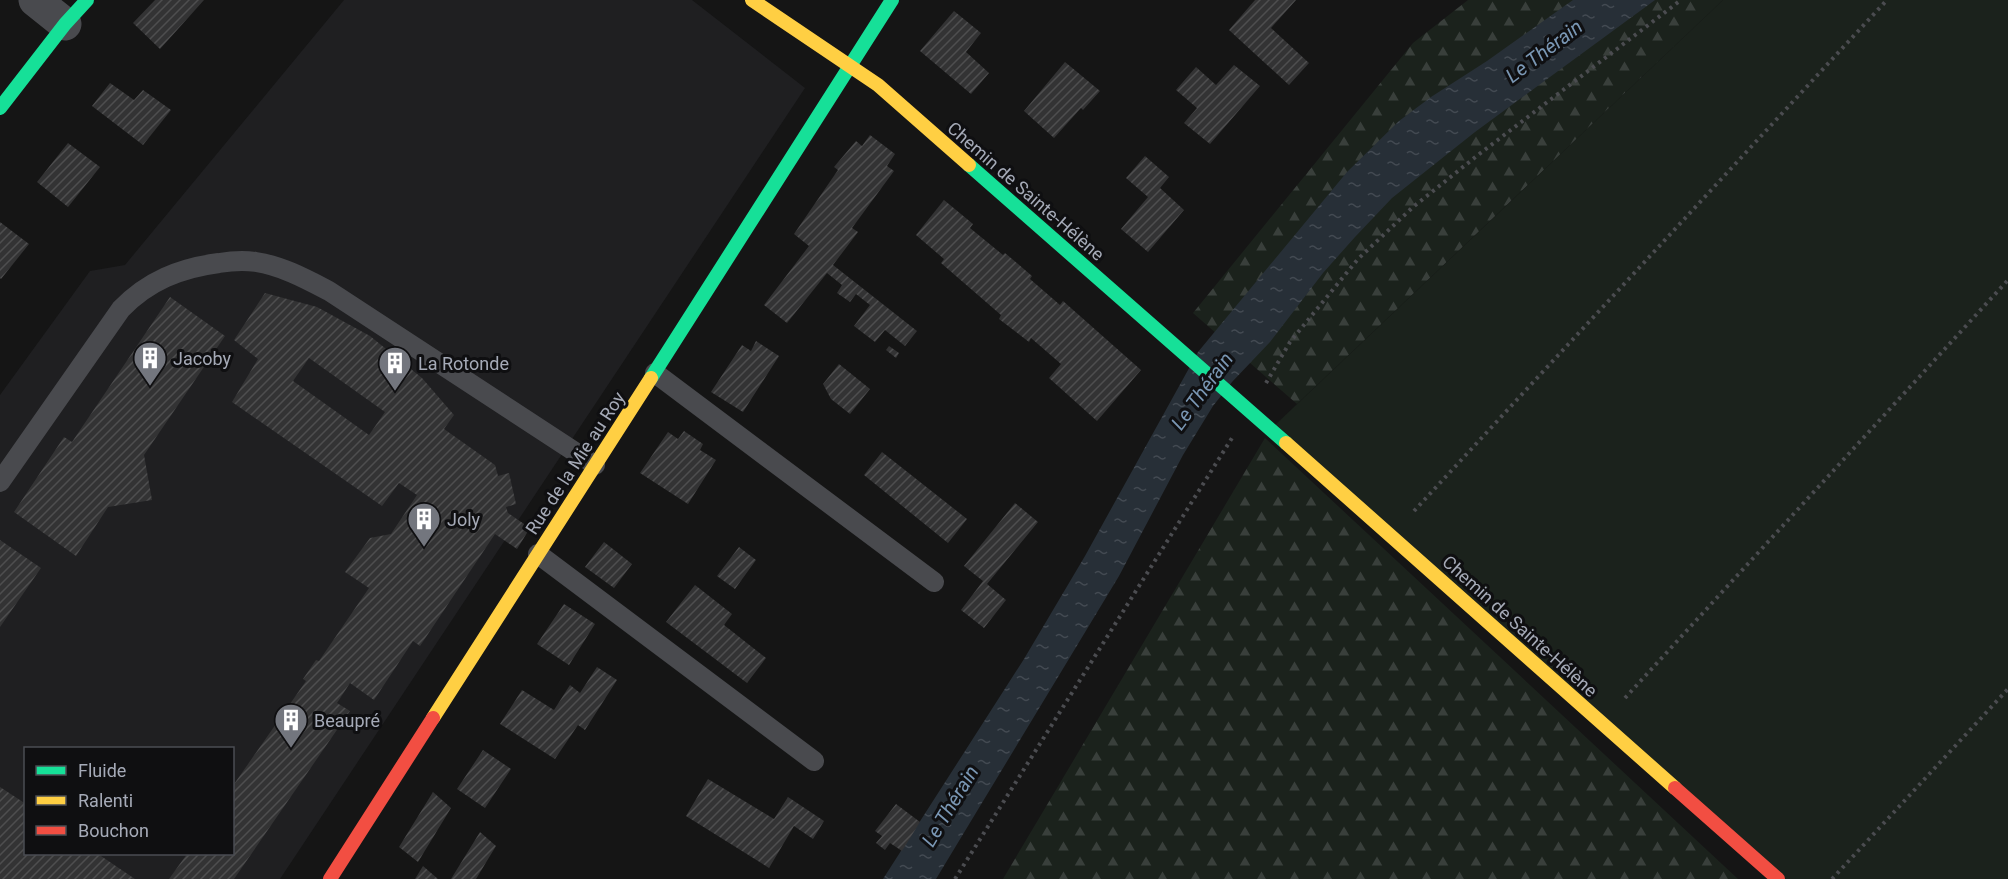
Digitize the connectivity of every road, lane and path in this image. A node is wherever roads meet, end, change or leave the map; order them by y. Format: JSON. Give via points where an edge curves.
{"nodes":[{"id":1,"x":35,"y":0,"type":"edge"},
{"id":2,"x":87,"y":0,"type":"edge"},
{"id":3,"x":752,"y":0,"type":"edge"},
{"id":4,"x":892,"y":0,"type":"edge"},
{"id":5,"x":1887,"y":0,"type":"edge"},
{"id":6,"x":65,"y":24,"type":"junction"},
{"id":7,"x":850,"y":66,"type":"junction"},
{"id":8,"x":0,"y":108,"type":"edge"},
{"id":9,"x":2008,"y":280,"type":"edge"},
{"id":10,"x":654,"y":373,"type":"junction"},
{"id":11,"x":595,"y":465,"type":"junction"},
{"id":12,"x":0,"y":482,"type":"edge"},
{"id":13,"x":1391,"y":536,"type":"junction"},
{"id":14,"x":538,"y":554,"type":"junction"},
{"id":15,"x":934,"y":582,"type":"dead end"},
{"id":16,"x":2008,"y":689,"type":"edge"},
{"id":17,"x":1602,"y":723,"type":"junction"},
{"id":18,"x":814,"y":761,"type":"dead end"},
{"id":19,"x":330,"y":879,"type":"edge"},
{"id":20,"x":1778,"y":879,"type":"edge"},
{"id":21,"x":1832,"y":879,"type":"edge"}],
"edges":[{"from":1,"to":6,"type":"street"},
{"from":2,"to":6,"type":"street"},
{"from":3,"to":7,"type":"street","name":"Chemin de Sainte-Hélène"},
{"from":4,"to":7,"type":"street","name":"Rue de la Mie au Roy"},
{"from":5,"to":13,"type":"path"},
{"from":6,"to":8,"type":"street"},
{"from":7,"to":10,"type":"street","name":"Rue de la Mie au Roy"},
{"from":7,"to":13,"type":"street","name":"Chemin de Sainte-Hélène","via":[[878,85]]},
{"from":9,"to":17,"type":"path"},
{"from":10,"to":11,"type":"street","name":"Rue de la Mie au Roy"},
{"from":10,"to":15,"type":"lane"},
{"from":11,"to":12,"type":"lane","via":[[308,279],[275,266],[237,261],[178,272],[132,297]]},
{"from":11,"to":14,"type":"street","name":"Rue de la Mie au Roy"},
{"from":13,"to":17,"type":"street","name":"Chemin de Sainte-Hélène"},
{"from":14,"to":18,"type":"lane"},
{"from":14,"to":19,"type":"street","name":"Rue de la Mie au Roy"},
{"from":16,"to":21,"type":"path"},
{"from":17,"to":20,"type":"street","name":"Chemin de Sainte-Hélène"}]}
